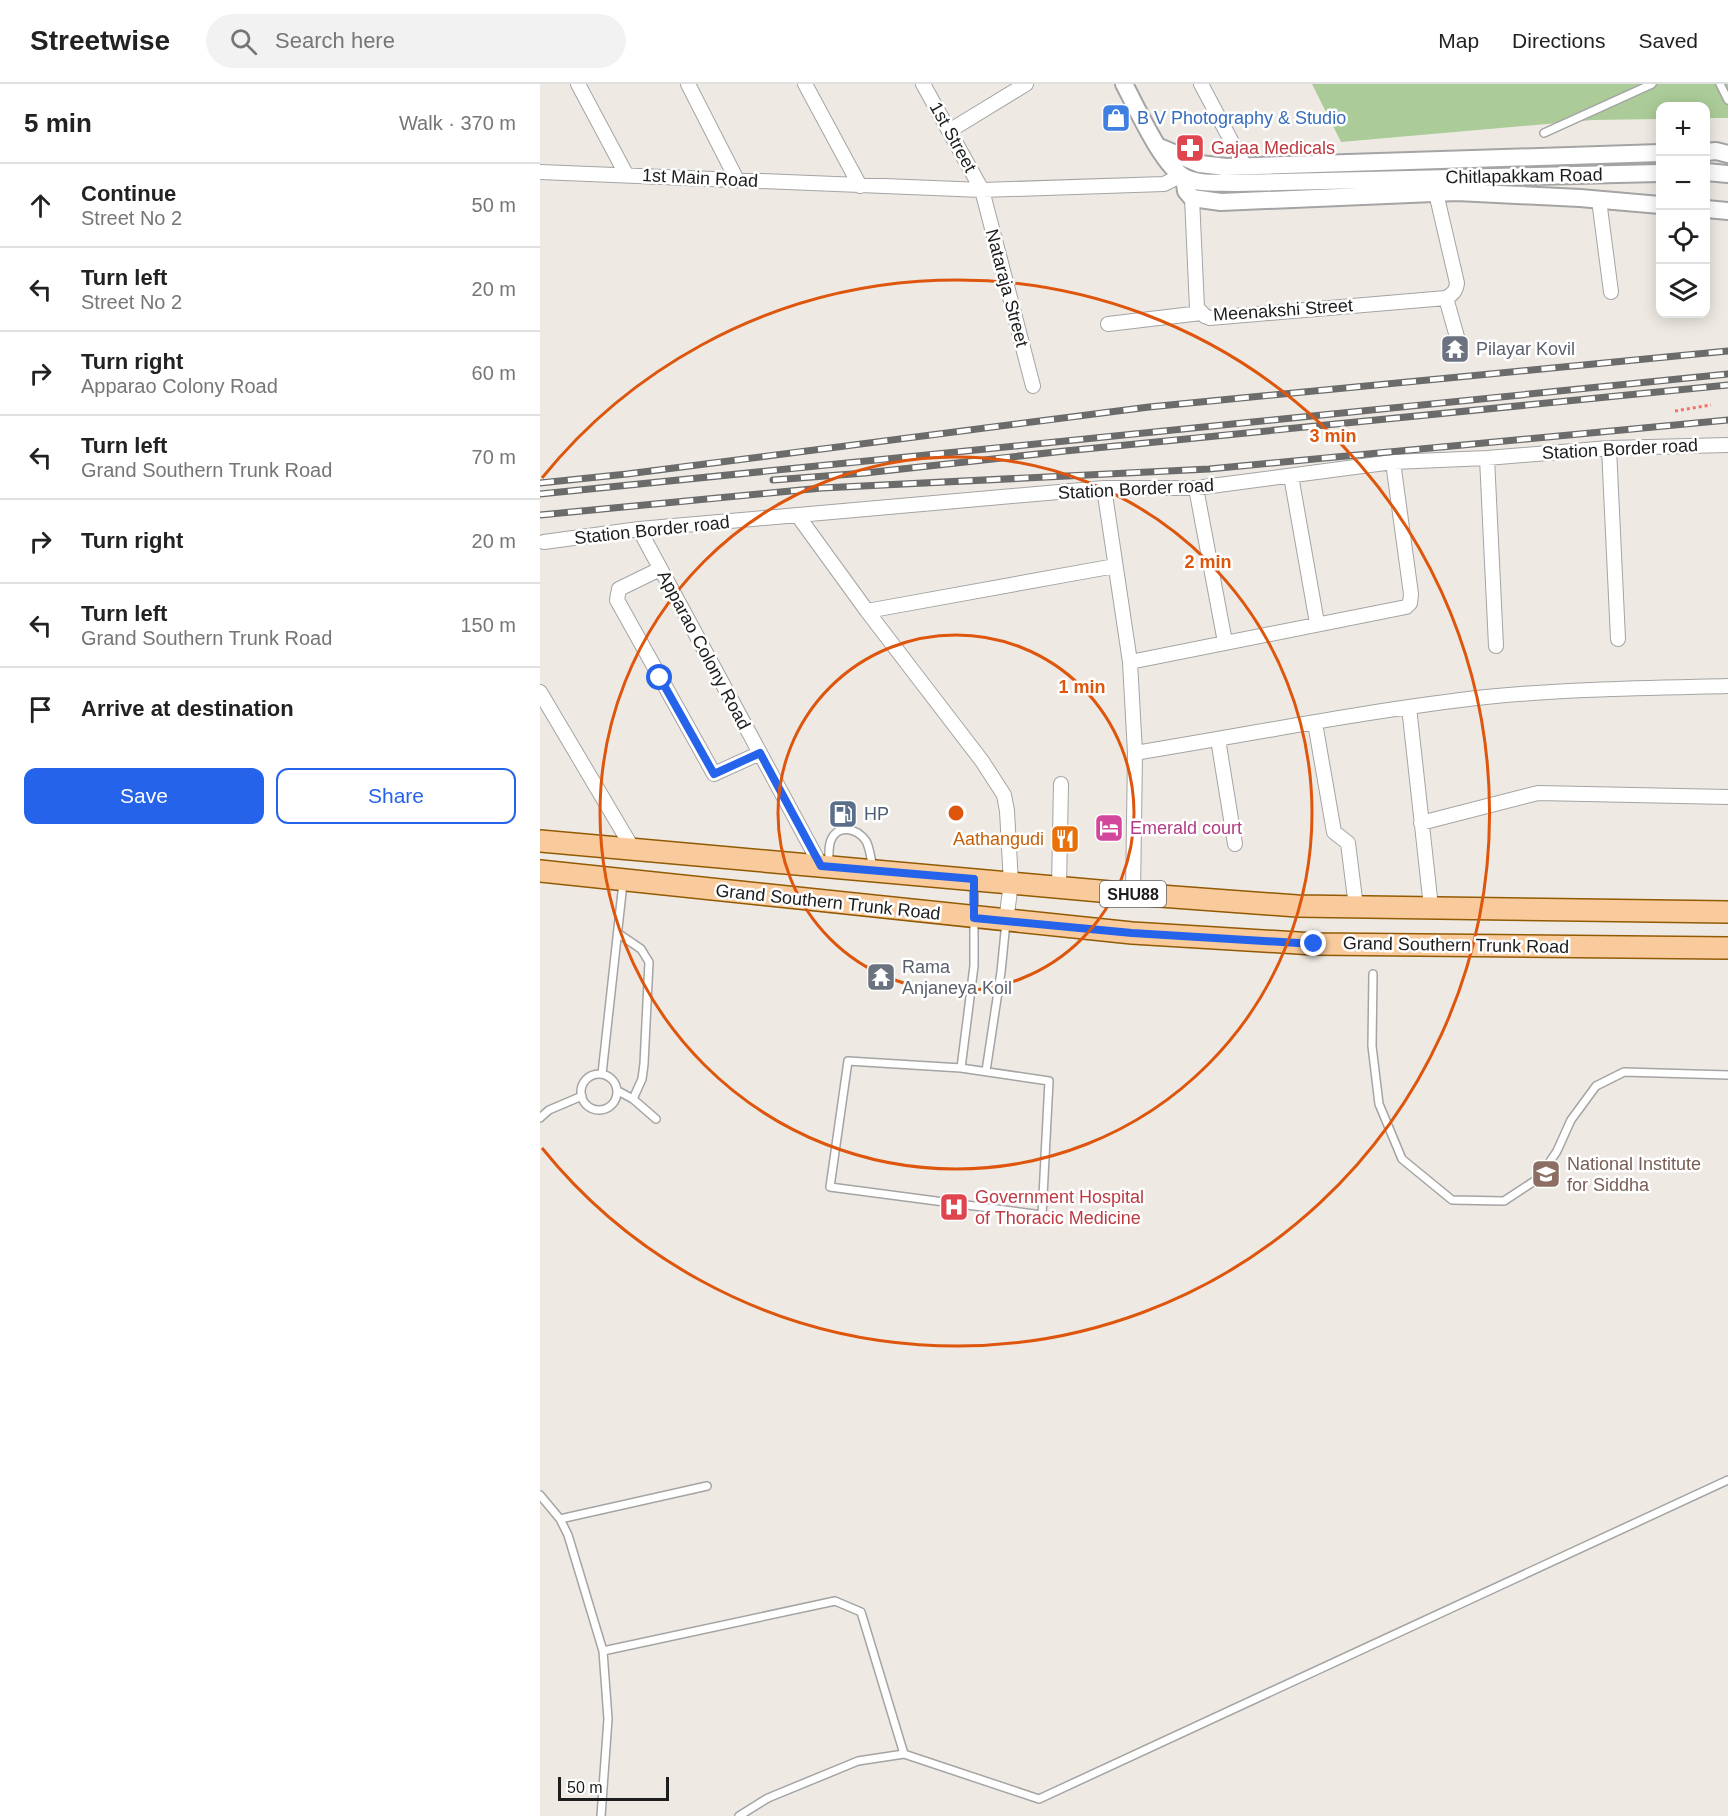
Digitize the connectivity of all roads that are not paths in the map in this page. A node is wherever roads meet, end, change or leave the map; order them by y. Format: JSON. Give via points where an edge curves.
{"nodes":[{"id":1,"x":578,"y":84,"type":"edge"},
{"id":2,"x":688,"y":84,"type":"edge"},
{"id":3,"x":805,"y":84,"type":"edge"},
{"id":4,"x":923,"y":84,"type":"edge"},
{"id":5,"x":1026,"y":84,"type":"edge"},
{"id":6,"x":1124,"y":84,"type":"edge"},
{"id":7,"x":1201,"y":84,"type":"edge"},
{"id":8,"x":1652,"y":84,"type":"edge"},
{"id":9,"x":1720,"y":84,"type":"edge"},
{"id":10,"x":1728,"y":100,"type":"edge"},
{"id":11,"x":949,"y":131,"type":"junction"},
{"id":12,"x":1544,"y":134,"type":"dead end"},
{"id":13,"x":1159,"y":147,"type":"junction"},
{"id":14,"x":1710,"y":152,"type":"edge"},
{"id":15,"x":1656,"y":153,"type":"edge"},
{"id":16,"x":1728,"y":154,"type":"edge"},
{"id":17,"x":1245,"y":167,"type":"junction"},
{"id":18,"x":540,"y":172,"type":"edge"},
{"id":19,"x":1710,"y":172,"type":"edge"},
{"id":20,"x":1656,"y":173,"type":"edge"},
{"id":21,"x":626,"y":174,"type":"junction"},
{"id":22,"x":1728,"y":174,"type":"edge"},
{"id":23,"x":1183,"y":176,"type":"junction"},
{"id":24,"x":737,"y":180,"type":"junction"},
{"id":25,"x":860,"y":186,"type":"junction"},
{"id":26,"x":982,"y":190,"type":"junction"},
{"id":27,"x":1436,"y":193,"type":"junction"},
{"id":28,"x":1192,"y":198,"type":"junction"},
{"id":29,"x":1599,"y":200,"type":"junction"},
{"id":30,"x":1656,"y":205,"type":"edge"},
{"id":31,"x":1710,"y":209,"type":"edge"},
{"id":32,"x":1728,"y":211,"type":"edge"},
{"id":33,"x":1611,"y":292,"type":"dead end"},
{"id":34,"x":1446,"y":298,"type":"junction"},
{"id":35,"x":1201,"y":313,"type":"junction"},
{"id":36,"x":1108,"y":324,"type":"dead end"},
{"id":37,"x":1461,"y":351,"type":"dead end"},
{"id":38,"x":1033,"y":386,"type":"dead end"},
{"id":39,"x":1728,"y":444,"type":"edge"},
{"id":40,"x":1609,"y":448,"type":"junction"},
{"id":41,"x":1487,"y":458,"type":"junction"},
{"id":42,"x":1393,"y":462,"type":"junction"},
{"id":43,"x":1291,"y":476,"type":"junction"},
{"id":44,"x":1104,"y":488,"type":"junction"},
{"id":45,"x":1196,"y":488,"type":"junction"},
{"id":46,"x":798,"y":516,"type":"junction"},
{"id":47,"x":639,"y":529,"type":"junction"},
{"id":48,"x":544,"y":542,"type":"dead end"},
{"id":49,"x":1115,"y":566,"type":"junction"},
{"id":50,"x":660,"y":569,"type":"junction"},
{"id":51,"x":867,"y":611,"type":"junction"},
{"id":52,"x":1317,"y":623,"type":"junction"},
{"id":53,"x":1618,"y":639,"type":"dead end"},
{"id":54,"x":1225,"y":642,"type":"junction"},
{"id":55,"x":1496,"y":646,"type":"dead end"},
{"id":56,"x":1130,"y":662,"type":"junction"},
{"id":57,"x":1728,"y":687,"type":"edge"},
{"id":58,"x":540,"y":692,"type":"edge"},
{"id":59,"x":1408,"y":707,"type":"junction"},
{"id":60,"x":1315,"y":723,"type":"junction"},
{"id":61,"x":1218,"y":739,"type":"junction"},
{"id":62,"x":760,"y":753,"type":"junction"},
{"id":63,"x":1135,"y":753,"type":"junction"},
{"id":64,"x":1061,"y":784,"type":"dead end"},
{"id":65,"x":1728,"y":797,"type":"edge"},
{"id":66,"x":1421,"y":823,"type":"junction"},
{"id":67,"x":540,"y":841,"type":"edge"},
{"id":68,"x":1235,"y":844,"type":"dead end"},
{"id":69,"x":633,"y":849,"type":"junction"},
{"id":70,"x":825,"y":866,"type":"junction"},
{"id":71,"x":540,"y":871,"type":"edge"},
{"id":72,"x":874,"y":871,"type":"junction"},
{"id":73,"x":974,"y":879,"type":"junction"},
{"id":74,"x":624,"y":880,"type":"junction"},
{"id":75,"x":1011,"y":883,"type":"junction"},
{"id":76,"x":1059,"y":887,"type":"junction"},
{"id":77,"x":1133,"y":894,"type":"junction"},
{"id":78,"x":1356,"y":906,"type":"junction"},
{"id":79,"x":1431,"y":907,"type":"junction"},
{"id":80,"x":1728,"y":912,"type":"edge"},
{"id":81,"x":974,"y":918,"type":"junction"},
{"id":82,"x":1006,"y":921,"type":"junction"},
{"id":83,"x":619,"y":934,"type":"junction"},
{"id":84,"x":1728,"y":948,"type":"edge"},
{"id":85,"x":1373,"y":975,"type":"dead end"},
{"id":86,"x":961,"y":1068,"type":"junction"},
{"id":87,"x":986,"y":1071,"type":"junction"},
{"id":88,"x":602,"y":1074,"type":"junction"},
{"id":89,"x":1728,"y":1075,"type":"edge"},
{"id":90,"x":618,"y":1091,"type":"junction"},
{"id":91,"x":582,"y":1096,"type":"junction"},
{"id":92,"x":633,"y":1099,"type":"junction"},
{"id":93,"x":540,"y":1118,"type":"edge"},
{"id":94,"x":656,"y":1119,"type":"dead end"},
{"id":95,"x":1728,"y":1480,"type":"edge"},
{"id":96,"x":707,"y":1486,"type":"dead end"},
{"id":97,"x":540,"y":1496,"type":"edge"},
{"id":98,"x":560,"y":1519,"type":"junction"},
{"id":99,"x":603,"y":1651,"type":"junction"},
{"id":100,"x":904,"y":1754,"type":"junction"},
{"id":101,"x":601,"y":1816,"type":"edge"},
{"id":102,"x":739,"y":1816,"type":"edge"}],
"edges":[{"from":1,"to":21,"type":"street"},
{"from":2,"to":24,"type":"street"},
{"from":3,"to":25,"type":"street"},
{"from":4,"to":11,"type":"street","name":"1st Street"},
{"from":5,"to":11,"type":"street"},
{"from":6,"to":13,"type":"street"},
{"from":7,"to":17,"type":"street"},
{"from":8,"to":12,"type":"lane"},
{"from":9,"to":10,"type":"lane"},
{"from":11,"to":26,"type":"street","name":"1st Street"},
{"from":13,"to":17,"type":"street","via":[[1200,164]]},
{"from":13,"to":23,"type":"street","via":[[1167,162]]},
{"from":14,"to":16,"type":"street"},
{"from":15,"to":17,"type":"street"},
{"from":18,"to":21,"type":"street","name":"1st Main Road"},
{"from":19,"to":22,"type":"street"},
{"from":20,"to":23,"type":"street","name":"Chitlapakkam Road","via":[[1235,183],[1198,182]]},
{"from":21,"to":24,"type":"street","name":"1st Main Road"},
{"from":23,"to":26,"type":"street","name":"1st Main Road","via":[[1164,184]]},
{"from":23,"to":28,"type":"street"},
{"from":24,"to":25,"type":"street","name":"1st Main Road"},
{"from":25,"to":26,"type":"street","name":"1st Main Road"},
{"from":26,"to":38,"type":"street","name":"Nataraja Street"},
{"from":27,"to":28,"type":"street","via":[[1221,202]]},
{"from":27,"to":29,"type":"street"},
{"from":27,"to":34,"type":"street","via":[[1457,283],[1456,290]]},
{"from":28,"to":35,"type":"street","name":"Meenakshi Street","via":[[1197,308]]},
{"from":29,"to":30,"type":"street"},
{"from":29,"to":33,"type":"street"},
{"from":31,"to":32,"type":"street"},
{"from":34,"to":35,"type":"street","name":"Meenakshi Street","via":[[1210,318]]},
{"from":34,"to":37,"type":"street"},
{"from":35,"to":36,"type":"street"},
{"from":39,"to":40,"type":"street","name":"Station Border road"},
{"from":40,"to":41,"type":"street","name":"Station Border road"},
{"from":40,"to":53,"type":"street"},
{"from":41,"to":42,"type":"street","name":"Station Border road"},
{"from":41,"to":55,"type":"street"},
{"from":42,"to":43,"type":"street","name":"Station Border road"},
{"from":42,"to":52,"type":"street","via":[[1410,603],[1400,609]]},
{"from":43,"to":45,"type":"street","name":"Station Border road"},
{"from":43,"to":52,"type":"street"},
{"from":44,"to":45,"type":"street","name":"Station Border road"},
{"from":44,"to":46,"type":"street","name":"Station Border road"},
{"from":44,"to":49,"type":"street"},
{"from":45,"to":54,"type":"street"},
{"from":46,"to":47,"type":"street","name":"Station Border road"},
{"from":46,"to":51,"type":"street"},
{"from":47,"to":48,"type":"street","name":"Station Border road"},
{"from":47,"to":50,"type":"street","name":"Apparao Colony Road"},
{"from":49,"to":51,"type":"street"},
{"from":49,"to":56,"type":"street"},
{"from":50,"to":62,"type":"street","name":"Apparao Colony Road"},
{"from":50,"to":62,"type":"street","via":[[623,586],[617,592],[617,600],[714,774]]},
{"from":51,"to":75,"type":"street","via":[[997,781],[1007,811]]},
{"from":52,"to":54,"type":"street"},
{"from":54,"to":56,"type":"street"},
{"from":56,"to":63,"type":"street"},
{"from":57,"to":59,"type":"street","via":[[1499,696]]},
{"from":58,"to":69,"type":"street"},
{"from":59,"to":60,"type":"street"},
{"from":59,"to":66,"type":"street"},
{"from":60,"to":61,"type":"street"},
{"from":60,"to":78,"type":"street","via":[[1334,832],[1348,843]]},
{"from":61,"to":63,"type":"street"},
{"from":61,"to":68,"type":"street"},
{"from":62,"to":70,"type":"street","name":"Apparao Colony Road"},
{"from":63,"to":77,"type":"street"},
{"from":64,"to":76,"type":"street"},
{"from":65,"to":66,"type":"street","via":[[1538,793]]},
{"from":66,"to":79,"type":"street"},
{"from":67,"to":69,"type":"main road","name":"Grand Southern Trunk Road","number":"SHU88"},
{"from":69,"to":70,"type":"main road","name":"Grand Southern Trunk Road","number":"SHU88"},
{"from":70,"to":72,"type":"main road","name":"Grand Southern Trunk Road","number":"SHU88"},
{"from":70,"to":72,"type":"lane","via":[[834,835],[840,830],[851,830],[867,842]]},
{"from":71,"to":74,"type":"main road","name":"Grand Southern Trunk Road","number":"SHU88"},
{"from":72,"to":73,"type":"main road","name":"Grand Southern Trunk Road","number":"SHU88"},
{"from":73,"to":75,"type":"main road","name":"Grand Southern Trunk Road","number":"SHU88"},
{"from":73,"to":81,"type":"lane"},
{"from":74,"to":81,"type":"main road","name":"Grand Southern Trunk Road","number":"SHU88"},
{"from":74,"to":83,"type":"lane"},
{"from":75,"to":76,"type":"main road","name":"Grand Southern Trunk Road","number":"SHU88"},
{"from":75,"to":82,"type":"street"},
{"from":76,"to":77,"type":"main road","name":"Grand Southern Trunk Road","number":"SHU88"},
{"from":77,"to":78,"type":"main road","name":"Grand Southern Trunk Road","number":"SHU88","via":[[1297,906]]},
{"from":78,"to":79,"type":"main road","name":"Grand Southern Trunk Road","number":"SHU88"},
{"from":79,"to":80,"type":"main road","name":"Grand Southern Trunk Road","number":"SHU88"},
{"from":81,"to":82,"type":"main road","name":"Grand Southern Trunk Road","number":"SHU88"},
{"from":81,"to":86,"type":"lane","via":[[974,966]]},
{"from":82,"to":84,"type":"main road","name":"Grand Southern Trunk Road","number":"SHU88","via":[[1314,944]]},
{"from":82,"to":87,"type":"lane"},
{"from":83,"to":88,"type":"lane"},
{"from":83,"to":92,"type":"lane","via":[[641,949],[649,962],[644,1064]]},
{"from":85,"to":89,"type":"lane","via":[[1372,1046],[1379,1104],[1402,1159],[1452,1200],[1504,1201],[1539,1178],[1571,1120],[1596,1086],[1623,1072]]},
{"from":86,"to":87,"type":"lane"},
{"from":86,"to":87,"type":"lane","via":[[848,1061],[830,1187],[1042,1215],[1049,1081]]},
{"from":88,"to":90,"type":"lane","via":[[613,1080]]},
{"from":88,"to":91,"type":"lane","via":[[586,1080]]},
{"from":90,"to":91,"type":"lane","via":[[610,1107],[599,1111],[587,1106]]},
{"from":90,"to":92,"type":"lane"},
{"from":91,"to":93,"type":"lane"},
{"from":92,"to":94,"type":"lane"},
{"from":95,"to":100,"type":"lane","via":[[1039,1799]]},
{"from":96,"to":98,"type":"lane"},
{"from":97,"to":98,"type":"lane"},
{"from":98,"to":99,"type":"lane"},
{"from":99,"to":100,"type":"lane","via":[[835,1601],[861,1612]]},
{"from":99,"to":101,"type":"lane","via":[[608,1719]]},
{"from":100,"to":102,"type":"lane","via":[[858,1761],[768,1798]]}]}
